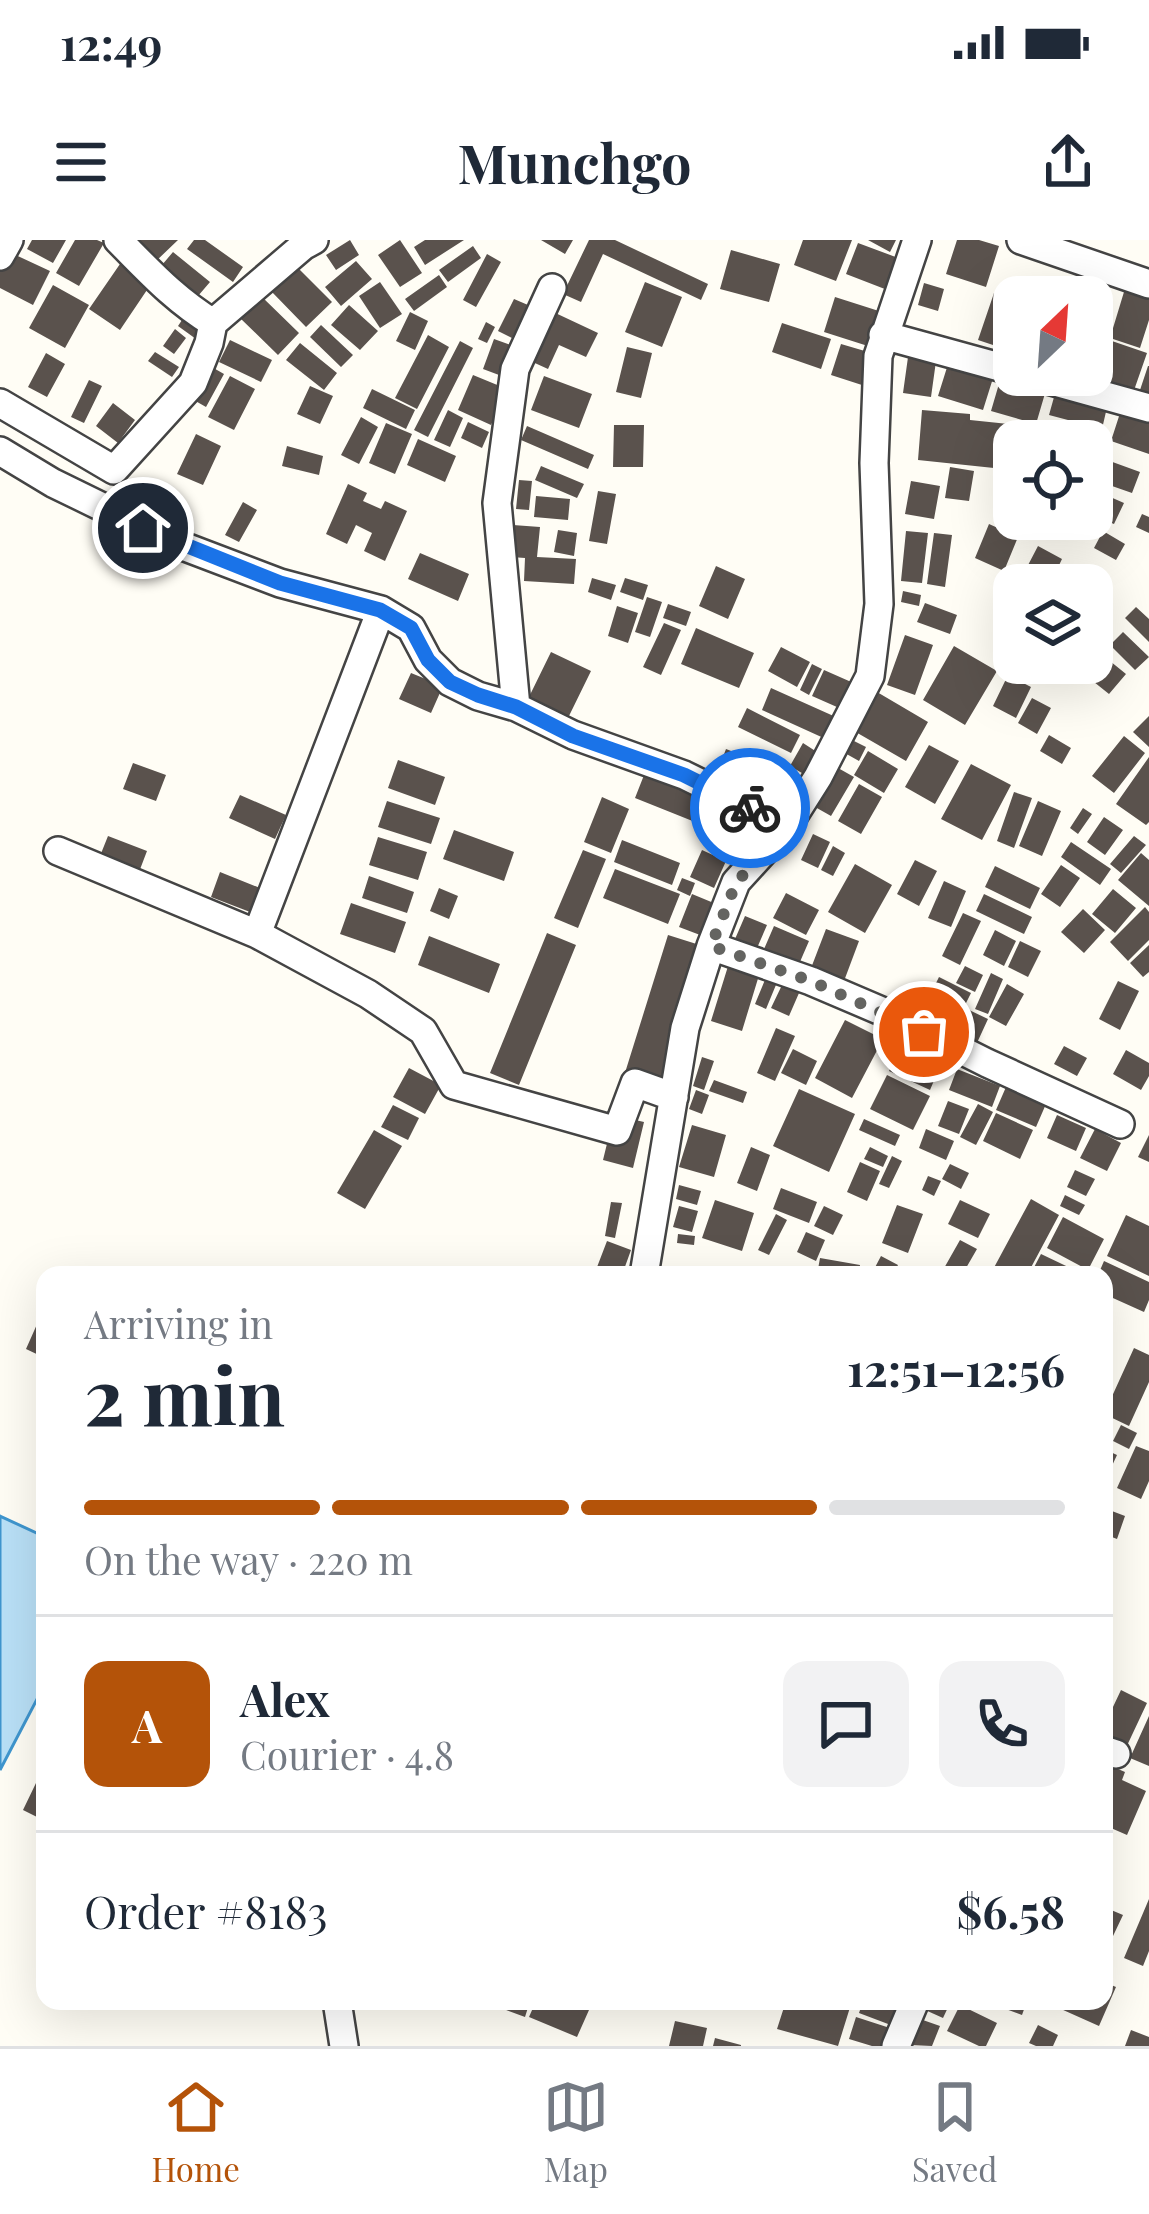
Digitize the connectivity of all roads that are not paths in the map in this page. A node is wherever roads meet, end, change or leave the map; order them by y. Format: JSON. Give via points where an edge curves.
{"nodes":[{"id":1,"x":9,"y":240,"type":"edge"},
{"id":2,"x":118,"y":240,"type":"edge"},
{"id":3,"x":314,"y":240,"type":"edge"},
{"id":4,"x":917,"y":240,"type":"edge"},
{"id":5,"x":1021,"y":240,"type":"edge"},
{"id":6,"x":0,"y":256,"type":"edge"},
{"id":7,"x":1149,"y":284,"type":"edge"},
{"id":8,"x":552,"y":288,"type":"dead end"},
{"id":9,"x":213,"y":323,"type":"junction"},
{"id":10,"x":883,"y":335,"type":"junction"},
{"id":11,"x":993,"y":365,"type":"edge"},
{"id":12,"x":1106,"y":396,"type":"edge"},
{"id":13,"x":0,"y":403,"type":"edge"},
{"id":14,"x":1149,"y":408,"type":"edge"},
{"id":15,"x":0,"y":451,"type":"edge"},
{"id":16,"x":380,"y":610,"type":"junction"},
{"id":17,"x":516,"y":707,"type":"junction"},
{"id":18,"x":787,"y":826,"type":"junction"},
{"id":19,"x":58,"y":851,"type":"dead end"},
{"id":20,"x":257,"y":934,"type":"junction"},
{"id":21,"x":711,"y":946,"type":"junction"},
{"id":22,"x":674,"y":1097,"type":"junction"},
{"id":23,"x":1120,"y":1124,"type":"dead end"},
{"id":24,"x":646,"y":1266,"type":"edge"},
{"id":25,"x":338,"y":2010,"type":"edge"},
{"id":26,"x":911,"y":2010,"type":"edge"},
{"id":27,"x":344,"y":2046,"type":"edge"},
{"id":28,"x":896,"y":2046,"type":"edge"}],
"edges":[{"from":1,"to":6,"type":"street"},
{"from":2,"to":9,"type":"street"},
{"from":3,"to":9,"type":"street"},
{"from":4,"to":10,"type":"street"},
{"from":5,"to":7,"type":"street"},
{"from":8,"to":17,"type":"street","via":[[515,368],[497,503]]},
{"from":9,"to":13,"type":"street","via":[[193,383],[114,470]]},
{"from":10,"to":11,"type":"street"},
{"from":10,"to":18,"type":"street","via":[[874,463],[879,604],[870,676]]},
{"from":12,"to":14,"type":"street"},
{"from":15,"to":16,"type":"street","via":[[180,544]]},
{"from":16,"to":17,"type":"street","via":[[411,628],[450,682]]},
{"from":16,"to":20,"type":"street"},
{"from":17,"to":18,"type":"street"},
{"from":18,"to":21,"type":"street","via":[[736,883]]},
{"from":19,"to":20,"type":"street"},
{"from":20,"to":22,"type":"street","via":[[423,1031],[454,1085],[617,1131],[635,1083]]},
{"from":21,"to":22,"type":"street"},
{"from":21,"to":23,"type":"street","via":[[892,1016]]},
{"from":22,"to":24,"type":"street"},
{"from":25,"to":27,"type":"street"},
{"from":26,"to":28,"type":"street"}]}
